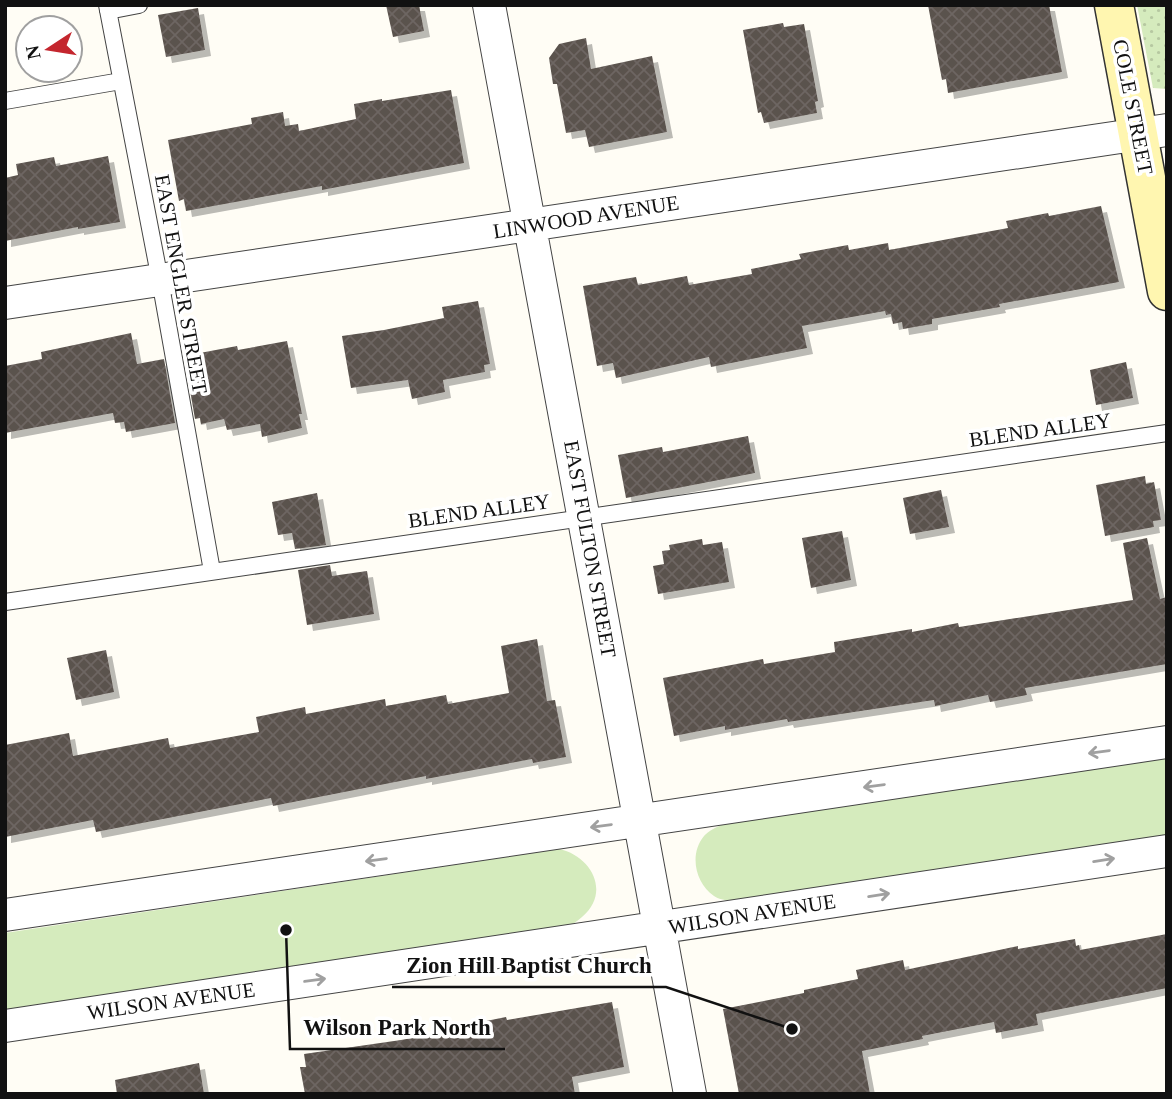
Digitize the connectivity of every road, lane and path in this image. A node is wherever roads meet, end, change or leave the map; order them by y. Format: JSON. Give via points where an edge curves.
{"nodes":[{"id":1,"x":139,"y":5,"type":"edge"},
{"id":2,"x":489,"y":5,"type":"edge"},
{"id":3,"x":1114,"y":5,"type":"edge"},
{"id":4,"x":107,"y":8,"type":"edge"},
{"id":5,"x":121,"y":81,"type":"junction"},
{"id":6,"x":5,"y":101,"type":"edge"},
{"id":7,"x":1152,"y":132,"type":"edge"},
{"id":8,"x":531,"y":225,"type":"junction"},
{"id":9,"x":160,"y":281,"type":"junction"},
{"id":10,"x":1167,"y":290,"type":"edge"},
{"id":11,"x":5,"y":303,"type":"edge"},
{"id":12,"x":1167,"y":433,"type":"edge"},
{"id":13,"x":585,"y":517,"type":"junction"},
{"id":14,"x":212,"y":571,"type":"junction"},
{"id":15,"x":5,"y":601,"type":"edge"},
{"id":16,"x":1167,"y":742,"type":"edge"},
{"id":17,"x":639,"y":821,"type":"junction"},
{"id":18,"x":1167,"y":850,"type":"edge"},
{"id":19,"x":5,"y":915,"type":"edge"},
{"id":20,"x":660,"y":928,"type":"junction"},
{"id":21,"x":5,"y":1026,"type":"edge"},
{"id":22,"x":690,"y":1094,"type":"edge"}],
"edges":[{"from":1,"to":4,"type":"lane"},
{"from":2,"to":8,"type":"street","name":"EAST FULTON STREET"},
{"from":3,"to":7,"type":"street","name":"COLE STREET"},
{"from":4,"to":5,"type":"lane","name":"EAST ENGLER STREET"},
{"from":5,"to":6,"type":"lane"},
{"from":5,"to":9,"type":"lane","name":"EAST ENGLER STREET"},
{"from":7,"to":8,"type":"street","name":"LINWOOD AVENUE"},
{"from":7,"to":10,"type":"street","name":"COLE STREET"},
{"from":8,"to":9,"type":"street","name":"LINWOOD AVENUE"},
{"from":8,"to":13,"type":"street","name":"EAST FULTON STREET"},
{"from":9,"to":11,"type":"street","name":"LINWOOD AVENUE"},
{"from":9,"to":14,"type":"lane","name":"EAST ENGLER STREET"},
{"from":12,"to":13,"type":"lane","name":"BLEND ALLEY"},
{"from":13,"to":14,"type":"lane","name":"BLEND ALLEY"},
{"from":13,"to":17,"type":"street","name":"EAST FULTON STREET"},
{"from":14,"to":15,"type":"lane","name":"BLEND ALLEY"},
{"from":16,"to":17,"type":"street","one_way":true},
{"from":17,"to":19,"type":"street","one_way":true},
{"from":17,"to":20,"type":"street","name":"EAST FULTON STREET"},
{"from":20,"to":18,"type":"street","name":"WILSON AVENUE","one_way":true},
{"from":21,"to":20,"type":"street","name":"WILSON AVENUE","one_way":true},
{"from":20,"to":22,"type":"street","name":"EAST FULTON STREET"}]}
